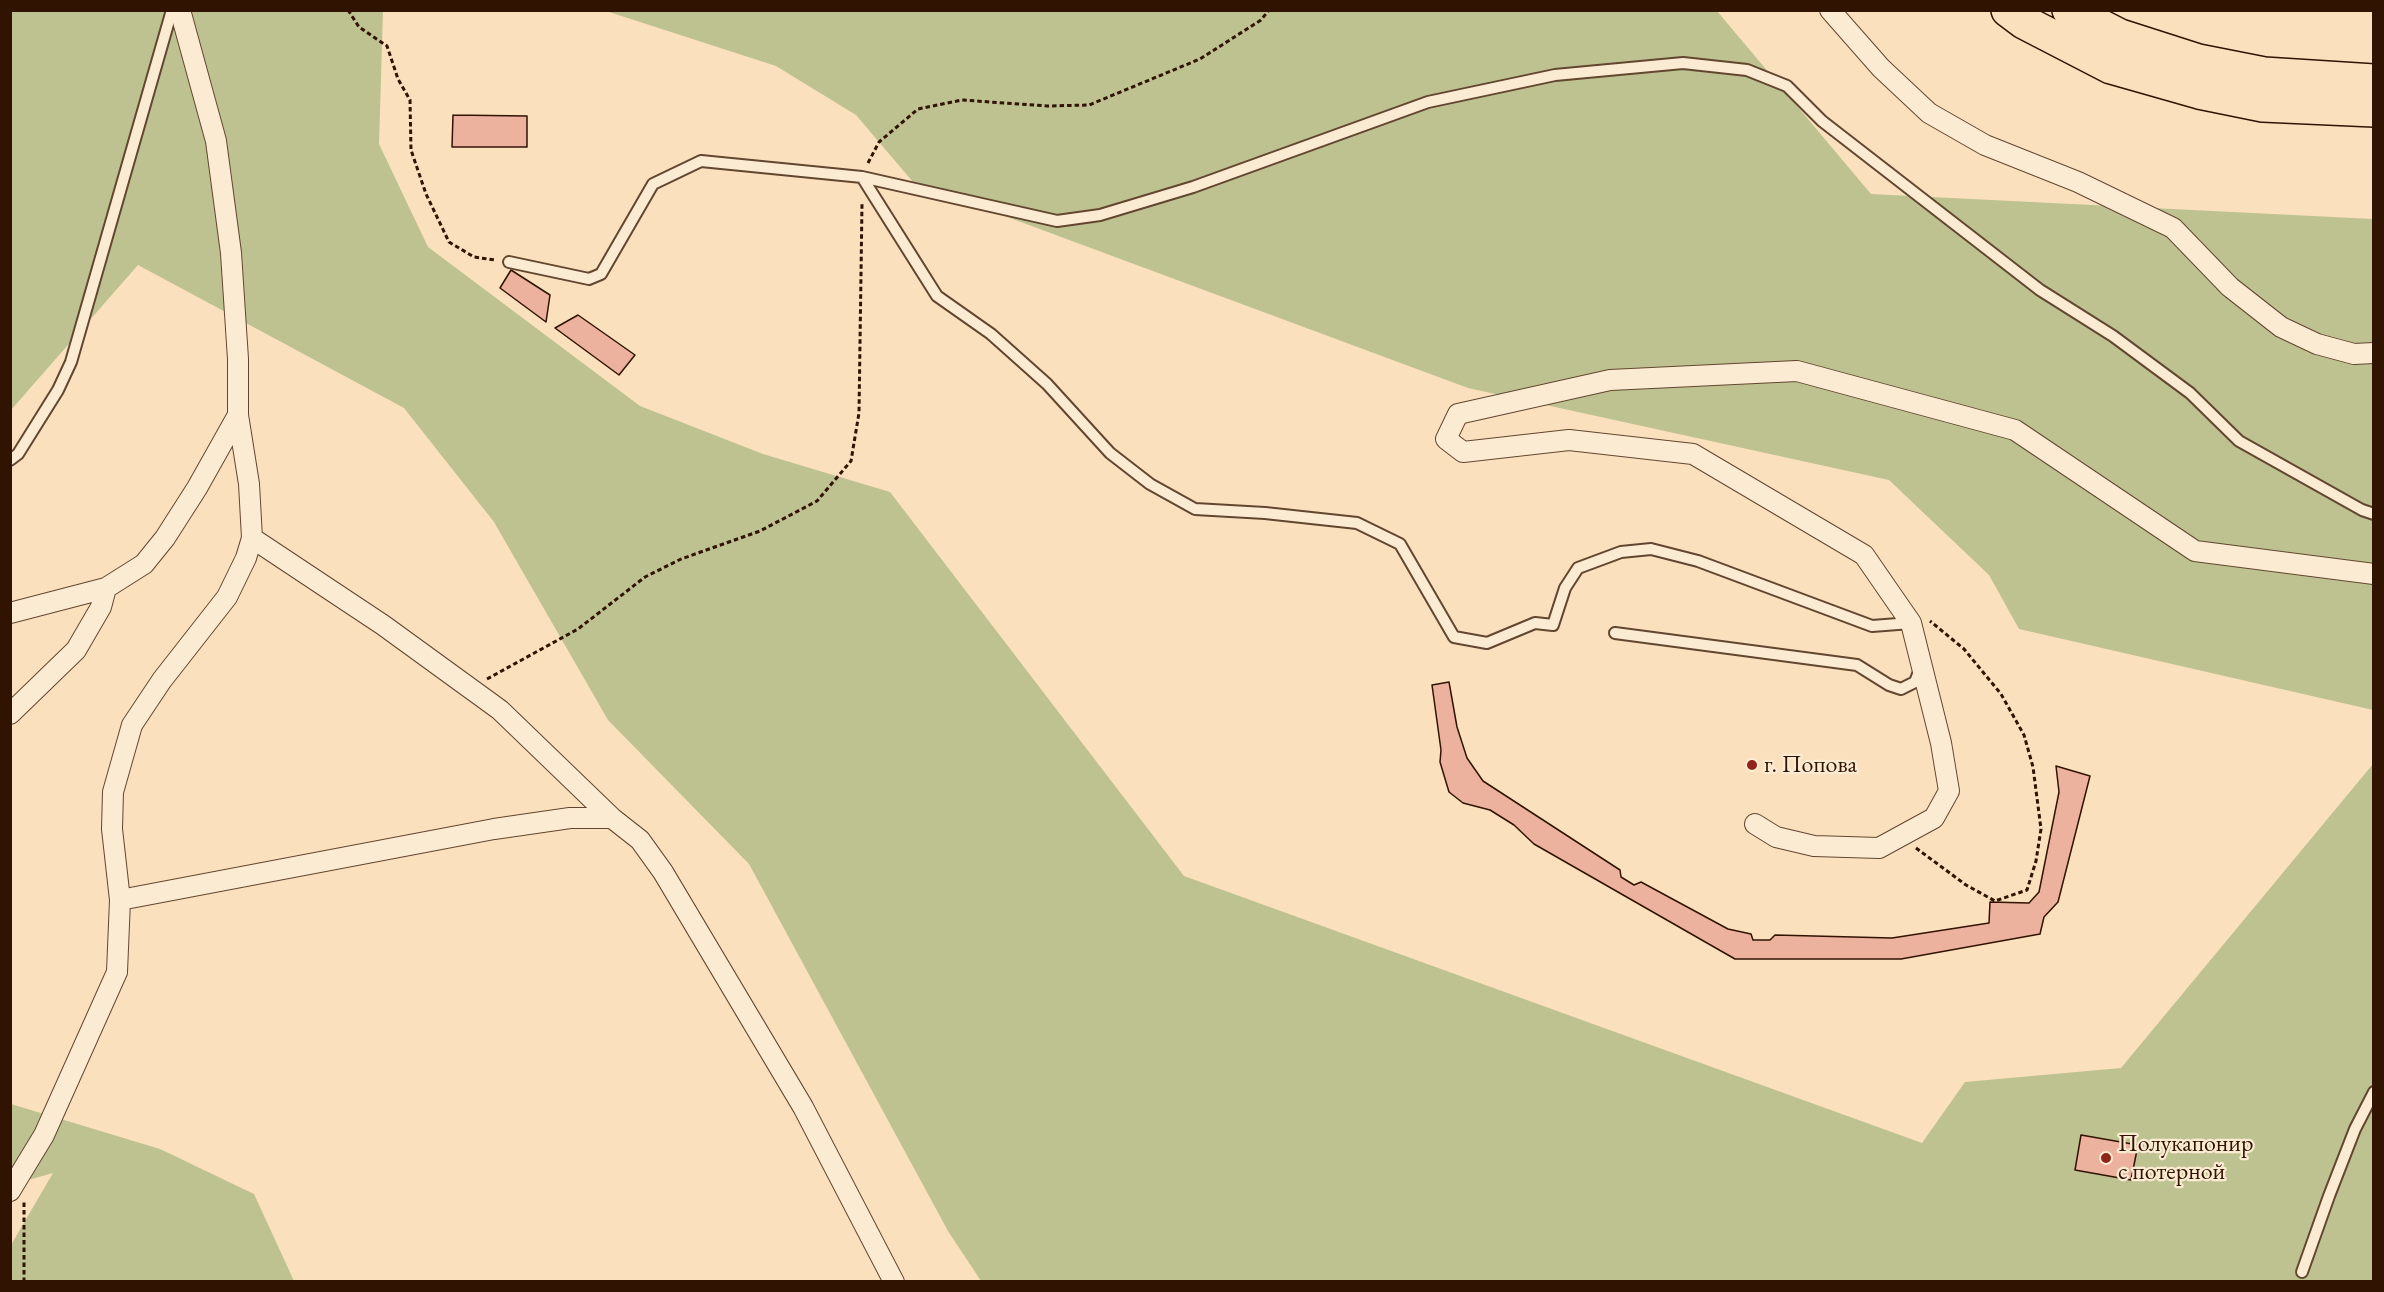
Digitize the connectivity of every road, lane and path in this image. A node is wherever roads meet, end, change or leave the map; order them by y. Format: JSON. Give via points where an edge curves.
{"nodes":[{"id":1,"x":172,"y":10,"type":"edge"},
{"id":2,"x":180,"y":10,"type":"edge"},
{"id":3,"x":348,"y":10,"type":"edge"},
{"id":4,"x":1269,"y":10,"type":"edge"},
{"id":5,"x":1830,"y":10,"type":"edge"},
{"id":6,"x":2008,"y":10,"type":"edge"},
{"id":7,"x":2069,"y":10,"type":"edge"},
{"id":8,"x":2373,"y":81,"type":"edge"},
{"id":9,"x":2373,"y":110,"type":"edge"},
{"id":10,"x":862,"y":177,"type":"junction"},
{"id":11,"x":509,"y":262,"type":"joint"},
{"id":12,"x":2373,"y":353,"type":"edge"},
{"id":13,"x":238,"y":415,"type":"junction"},
{"id":14,"x":10,"y":460,"type":"edge"},
{"id":15,"x":2373,"y":514,"type":"edge"},
{"id":16,"x":252,"y":538,"type":"junction"},
{"id":17,"x":2373,"y":574,"type":"edge"},
{"id":18,"x":106,"y":588,"type":"junction"},
{"id":19,"x":10,"y":613,"type":"edge"},
{"id":20,"x":1911,"y":623,"type":"junction"},
{"id":21,"x":1615,"y":633,"type":"dead end"},
{"id":22,"x":1922,"y":663,"type":"junction"},
{"id":23,"x":470,"y":688,"type":"junction"},
{"id":24,"x":10,"y":714,"type":"edge"},
{"id":25,"x":612,"y":818,"type":"junction"},
{"id":26,"x":1755,"y":824,"type":"dead end"},
{"id":27,"x":1900,"y":837,"type":"junction"},
{"id":28,"x":120,"y":900,"type":"junction"},
{"id":29,"x":2373,"y":1092,"type":"edge"},
{"id":30,"x":24,"y":1170,"type":"junction"},
{"id":31,"x":10,"y":1191,"type":"edge"},
{"id":32,"x":2302,"y":1272,"type":"dead end"},
{"id":33,"x":24,"y":1281,"type":"edge"},
{"id":34,"x":894,"y":1281,"type":"edge"}],
"edges":[{"from":1,"to":14,"type":"lane","via":[[71,362],[53,399],[18,454]]},
{"from":2,"to":13,"type":"street","via":[[216,141],[231,254]]},
{"from":3,"to":11,"type":"path","via":[[359,27],[387,46],[398,79],[411,100],[411,150],[449,242],[474,257]]},
{"from":4,"to":10,"type":"path","via":[[1262,20],[1200,59],[1089,105],[962,100],[918,110],[879,142]]},
{"from":5,"to":12,"type":"street","via":[[1881,68],[1929,113],[1985,145],[2078,182],[2173,228],[2230,287],[2281,327],[2345,352]]},
{"from":6,"to":9,"type":"highway","via":[[2111,67],[2188,89],[2263,105]]},
{"from":7,"to":8,"type":"highway","via":[[2120,36],[2199,61],[2264,74]]},
{"from":10,"to":11,"type":"lane","via":[[701,161],[653,184],[601,274],[589,279]]},
{"from":10,"to":15,"type":"lane","via":[[1057,221],[1100,215],[1193,187],[1440,100],[1555,75],[1683,63],[1746,70],[1787,86],[1822,121],[2040,290],[2113,336],[2190,393],[2239,441]]},
{"from":10,"to":20,"type":"lane","via":[[937,297],[991,334],[1047,384],[1110,453],[1150,484],[1195,509],[1358,523],[1400,544],[1454,637],[1487,643],[1535,623],[1553,625],[1565,588],[1578,568],[1621,552],[1650,549],[1698,561],[1872,626]]},
{"from":10,"to":23,"type":"path","via":[[859,413],[851,461],[817,501],[760,531],[681,559],[645,577],[578,629]]},
{"from":13,"to":16,"type":"street","via":[[249,484]]},
{"from":13,"to":18,"type":"street","via":[[165,538],[144,564]]},
{"from":16,"to":23,"type":"street"},
{"from":16,"to":28,"type":"street","via":[[227,597],[132,725],[113,792],[112,829]]},
{"from":17,"to":20,"type":"street","via":[[2195,551],[2015,430],[1797,371],[1610,380],[1458,414],[1446,439],[1463,452],[1569,440],[1693,454],[1864,555]]},
{"from":18,"to":19,"type":"street"},
{"from":18,"to":24,"type":"street","via":[[97,615],[76,650]]},
{"from":20,"to":22,"type":"street"},
{"from":20,"to":27,"type":"path","via":[[1925,618],[1937,625],[1964,649],[2001,694],[2024,735],[2033,767],[2041,829],[2027,890],[1995,901]]},
{"from":21,"to":22,"type":"lane","via":[[1857,665],[1901,689],[1915,682]]},
{"from":22,"to":27,"type":"street","via":[[1949,791],[1934,818]]},
{"from":23,"to":25,"type":"street","via":[[500,710]]},
{"from":25,"to":28,"type":"street","via":[[570,818],[494,829]]},
{"from":25,"to":34,"type":"street","via":[[640,840],[663,872],[803,1107]]},
{"from":26,"to":27,"type":"street","via":[[1776,837],[1814,846],[1879,848]]},
{"from":28,"to":30,"type":"street","via":[[117,972],[44,1135]]},
{"from":29,"to":32,"type":"lane","via":[[2337,1173]]},
{"from":30,"to":31,"type":"street"},
{"from":30,"to":33,"type":"path"}]}
